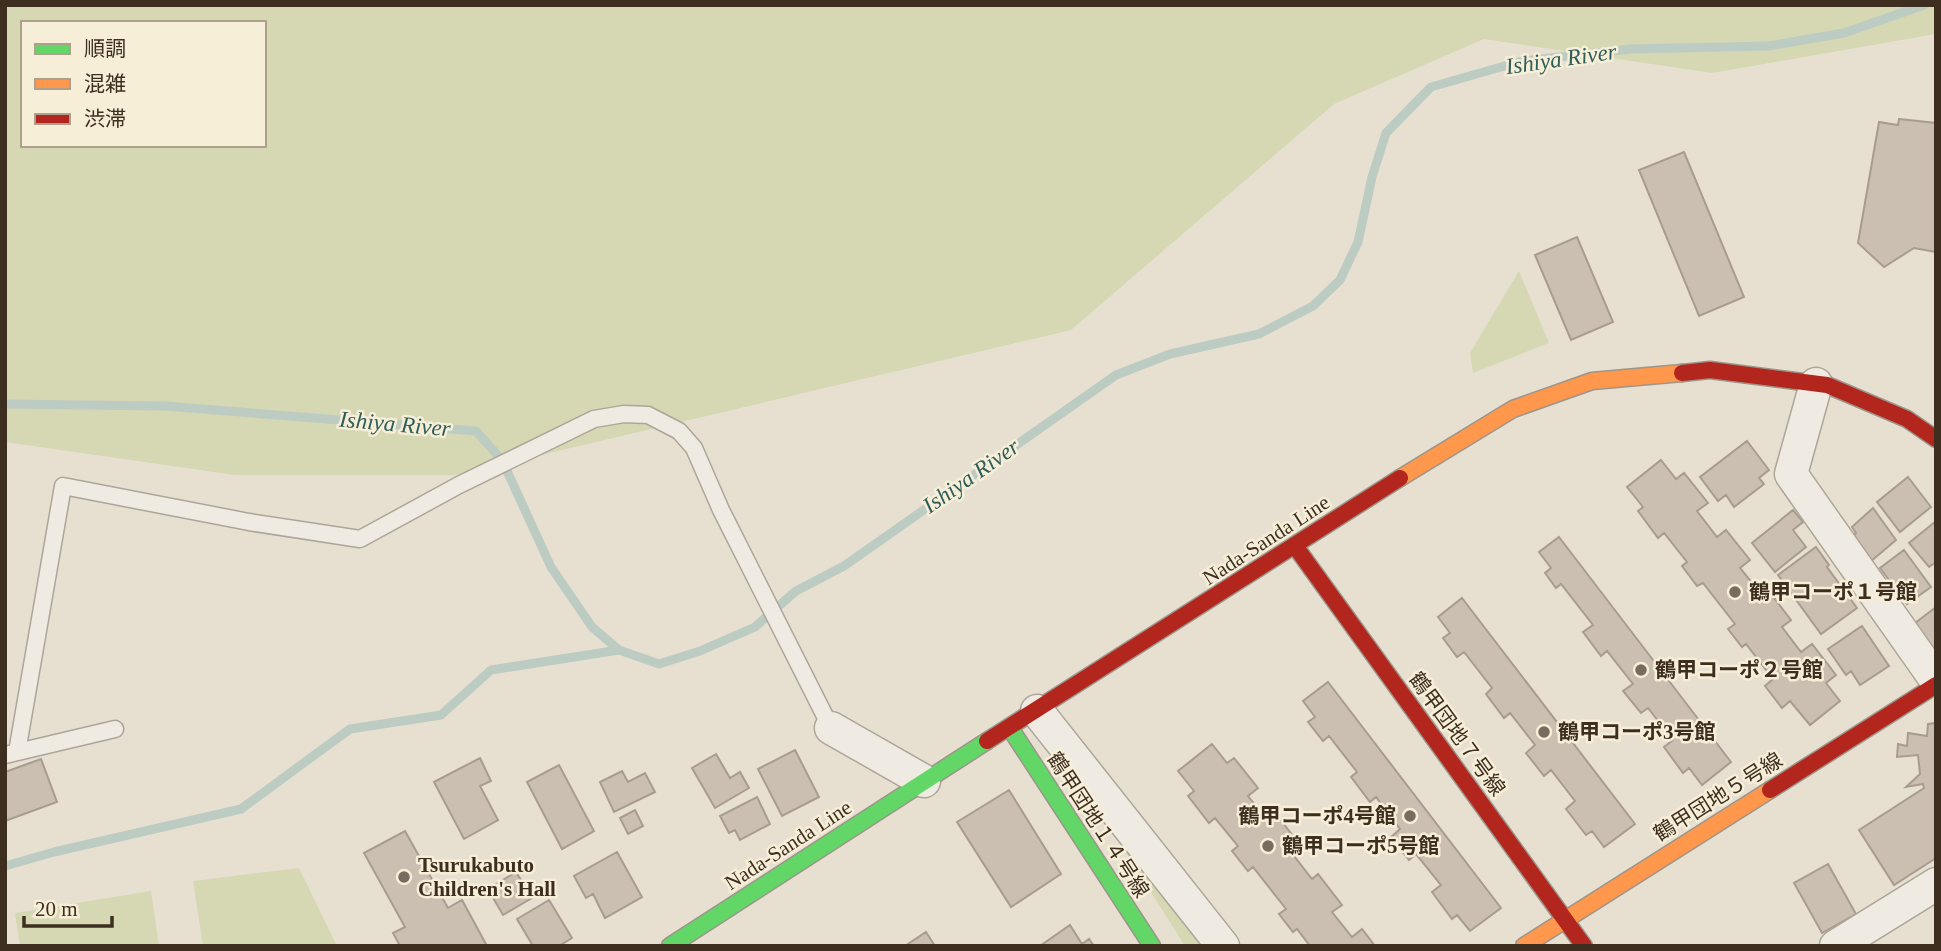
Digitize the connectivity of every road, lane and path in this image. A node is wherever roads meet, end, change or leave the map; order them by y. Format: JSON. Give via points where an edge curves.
{"nodes":[{"id":1,"x":1816,"y":384,"type":"junction"},
{"id":2,"x":1936,"y":439,"type":"edge"},
{"id":3,"x":1295,"y":546,"type":"junction"},
{"id":4,"x":1936,"y":682,"type":"edge"},
{"id":5,"x":1037,"y":711,"type":"junction"},
{"id":6,"x":831,"y":728,"type":"joint"},
{"id":7,"x":1010,"y":728,"type":"junction"},
{"id":8,"x":115,"y":729,"type":"dead end"},
{"id":9,"x":11,"y":754,"type":"edge"},
{"id":10,"x":924,"y":781,"type":"junction"},
{"id":11,"x":1936,"y":884,"type":"edge"},
{"id":12,"x":1564,"y":919,"type":"junction"},
{"id":13,"x":670,"y":946,"type":"edge"},
{"id":14,"x":1152,"y":946,"type":"edge"},
{"id":15,"x":1223,"y":946,"type":"edge"},
{"id":16,"x":1524,"y":946,"type":"edge"},
{"id":17,"x":1584,"y":946,"type":"edge"},
{"id":18,"x":1836,"y":946,"type":"edge"}],
"edges":[{"from":1,"to":2,"type":"main road","name":"Nada-Sanda Line","via":[[1907,419]]},
{"from":1,"to":3,"type":"main road","name":"Nada-Sanda Line","via":[[1710,370],[1592,381],[1513,408]]},
{"from":1,"to":4,"type":"street","via":[[1791,474]]},
{"from":3,"to":5,"type":"main road","name":"Nada-Sanda Line"},
{"from":3,"to":12,"type":"main road","name":"鶴甲団地７号線"},
{"from":4,"to":12,"type":"main road","name":"鶴甲団地５号線"},
{"from":5,"to":7,"type":"main road","name":"Nada-Sanda Line"},
{"from":5,"to":15,"type":"street"},
{"from":6,"to":9,"type":"lane","via":[[694,448],[680,431],[648,415],[624,414],[594,419],[360,539],[63,486]]},
{"from":6,"to":10,"type":"street"},
{"from":7,"to":10,"type":"main road","name":"Nada-Sanda Line"},
{"from":7,"to":14,"type":"main road","name":"鶴甲団地１４号線"},
{"from":8,"to":9,"type":"lane"},
{"from":10,"to":13,"type":"main road","name":"Nada-Sanda Line"},
{"from":11,"to":18,"type":"street"},
{"from":12,"to":16,"type":"main road","name":"鶴甲団地５号線"},
{"from":12,"to":17,"type":"main road","name":"鶴甲団地７号線"}]}
